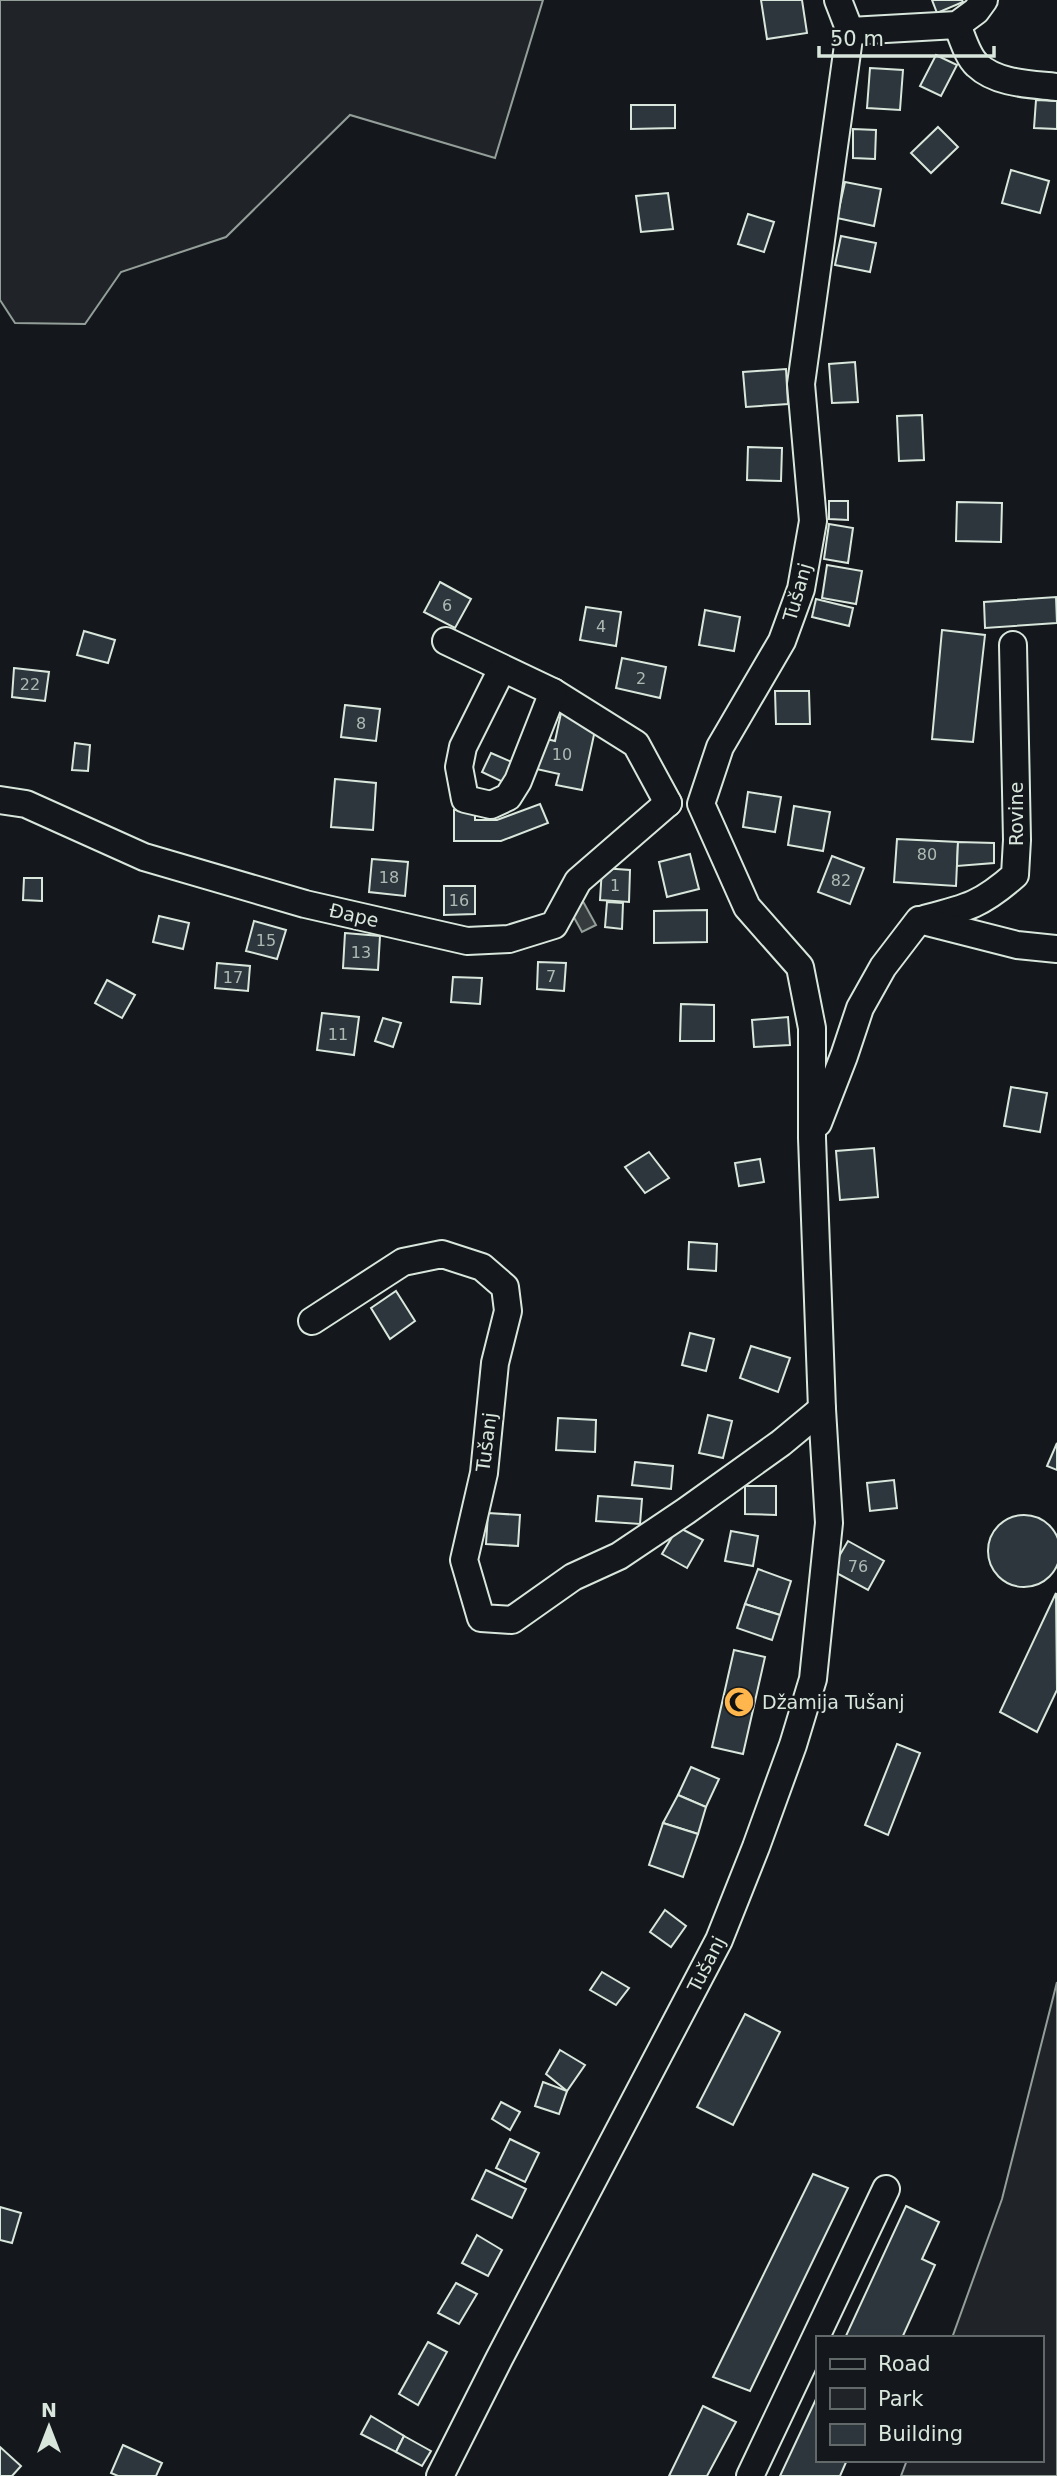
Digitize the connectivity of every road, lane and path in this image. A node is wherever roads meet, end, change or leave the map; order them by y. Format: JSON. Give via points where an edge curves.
{"nodes":[{"id":1,"x":838,"y":0,"type":"edge"},
{"id":2,"x":984,"y":0,"type":"edge"},
{"id":3,"x":957,"y":25,"type":"junction"},
{"id":4,"x":850,"y":31,"type":"junction"},
{"id":5,"x":1057,"y":87,"type":"edge"},
{"id":6,"x":446,"y":641,"type":"dead end"},
{"id":7,"x":1013,"y":645,"type":"dead end"},
{"id":8,"x":502,"y":669,"type":"junction"},
{"id":9,"x":553,"y":692,"type":"junction"},
{"id":10,"x":0,"y":800,"type":"edge"},
{"id":11,"x":668,"y":803,"type":"junction"},
{"id":12,"x":701,"y":804,"type":"junction"},
{"id":13,"x":919,"y":920,"type":"junction"},
{"id":14,"x":1057,"y":949,"type":"edge"},
{"id":15,"x":812,"y":1138,"type":"junction"},
{"id":16,"x":312,"y":1321,"type":"dead end"},
{"id":17,"x":822,"y":1409,"type":"junction"},
{"id":18,"x":886,"y":2189,"type":"dead end"},
{"id":19,"x":816,"y":2336,"type":"edge"},
{"id":20,"x":816,"y":2337,"type":"edge"},
{"id":21,"x":440,"y":2476,"type":"edge"},
{"id":22,"x":750,"y":2476,"type":"edge"}],
"edges":[{"from":1,"to":4,"type":"street","name":"Tušanj"},
{"from":2,"to":3,"type":"street"},
{"from":3,"to":4,"type":"street"},
{"from":3,"to":5,"type":"street","via":[[975,64],[994,77]]},
{"from":4,"to":12,"type":"street","name":"Tušanj","via":[[802,384],[813,521],[802,589],[782,641],[720,747]]},
{"from":6,"to":8,"type":"street"},
{"from":7,"to":13,"type":"street","name":"Rovine","via":[[1015,875],[972,907]]},
{"from":8,"to":9,"type":"street"},
{"from":8,"to":9,"type":"street","via":[[463,747],[459,767],[465,799],[491,805],[508,797]]},
{"from":9,"to":11,"type":"street","via":[[636,744]]},
{"from":10,"to":11,"type":"street","name":"Đape","via":[[26,804],[144,857],[305,904],[467,941],[509,940],[554,925],[578,881]]},
{"from":11,"to":12,"type":"street"},
{"from":12,"to":15,"type":"street","name":"Tušanj","via":[[747,907],[800,967],[812,1028]]},
{"from":13,"to":14,"type":"street","via":[[1017,945]]},
{"from":13,"to":15,"type":"street","name":"Tušanj","via":[[883,967],[860,1008]]},
{"from":15,"to":17,"type":"street","name":"Tušanj"},
{"from":16,"to":17,"type":"street","name":"Tušanj","via":[[402,1262],[442,1254],[482,1267],[505,1287],[508,1311],[495,1363],[484,1473],[464,1560],[481,1618],[512,1620],[573,1577],[619,1556]]},
{"from":17,"to":21,"type":"street","name":"Tušanj","via":[[829,1523],[813,1679],[793,1745],[719,1940]]},
{"from":18,"to":19,"type":"street"},
{"from":20,"to":22,"type":"street"}]}
